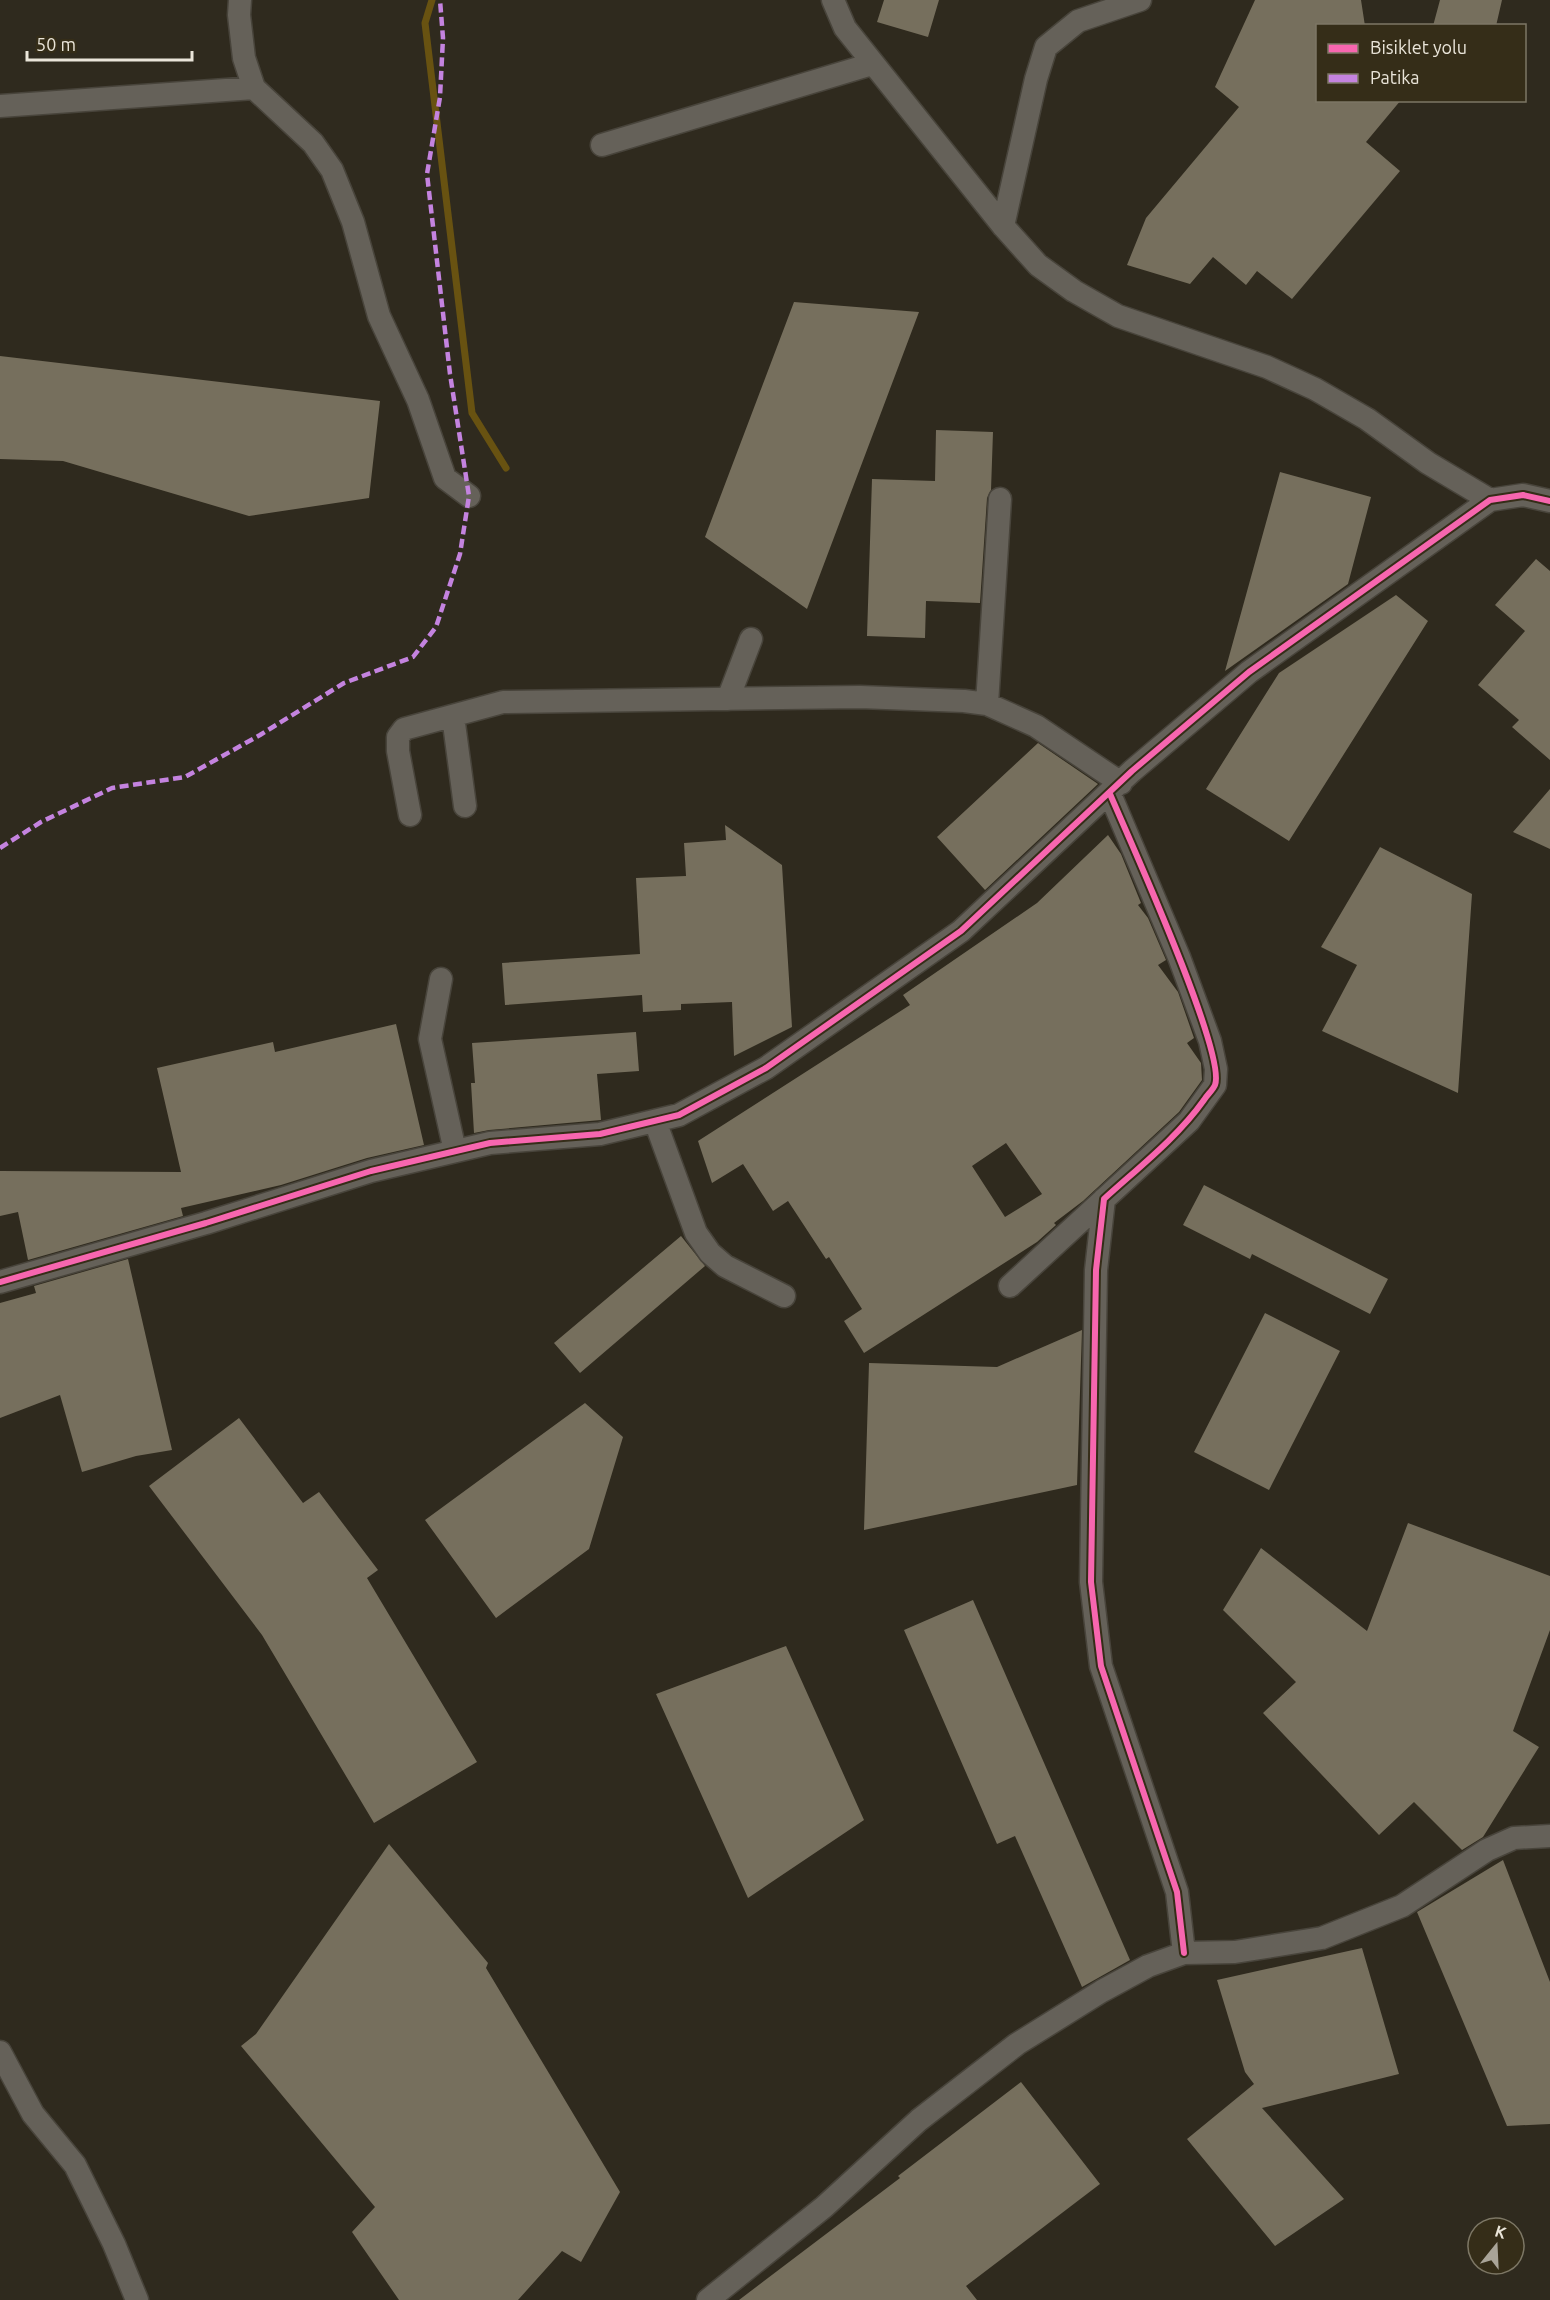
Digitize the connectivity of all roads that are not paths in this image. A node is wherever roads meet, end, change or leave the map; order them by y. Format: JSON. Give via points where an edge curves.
{"nodes":[{"id":1,"x":240,"y":0,"type":"edge"},
{"id":2,"x":833,"y":0,"type":"edge"},
{"id":3,"x":1140,"y":0,"type":"edge"},
{"id":4,"x":872,"y":64,"type":"junction"},
{"id":5,"x":254,"y":88,"type":"junction"},
{"id":6,"x":0,"y":106,"type":"edge"},
{"id":7,"x":602,"y":145,"type":"dead end"},
{"id":8,"x":1004,"y":226,"type":"junction"},
{"id":9,"x":469,"y":496,"type":"dead end"},
{"id":10,"x":1000,"y":499,"type":"dead end"},
{"id":11,"x":1490,"y":500,"type":"junction"},
{"id":12,"x":1550,"y":501,"type":"edge"},
{"id":13,"x":751,"y":639,"type":"dead end"},
{"id":14,"x":728,"y":699,"type":"junction"},
{"id":15,"x":987,"y":704,"type":"junction"},
{"id":16,"x":453,"y":716,"type":"junction"},
{"id":17,"x":1116,"y":789,"type":"junction"},
{"id":18,"x":465,"y":806,"type":"dead end"},
{"id":19,"x":410,"y":815,"type":"dead end"},
{"id":20,"x":441,"y":980,"type":"dead end"},
{"id":21,"x":655,"y":1121,"type":"junction"},
{"id":22,"x":455,"y":1151,"type":"junction"},
{"id":23,"x":1104,"y":1199,"type":"junction"},
{"id":24,"x":0,"y":1282,"type":"edge"},
{"id":25,"x":1010,"y":1286,"type":"dead end"},
{"id":26,"x":784,"y":1296,"type":"dead end"},
{"id":27,"x":1550,"y":1836,"type":"edge"},
{"id":28,"x":1184,"y":1953,"type":"junction"},
{"id":29,"x":0,"y":2052,"type":"edge"},
{"id":30,"x":137,"y":2300,"type":"edge"},
{"id":31,"x":708,"y":2300,"type":"edge"}],
"edges":[{"from":1,"to":5,"type":"street","via":[[244,58]]},
{"from":2,"to":4,"type":"street","via":[[845,28]]},
{"from":3,"to":8,"type":"street","via":[[1078,21],[1046,47]]},
{"from":4,"to":7,"type":"street"},
{"from":4,"to":8,"type":"street"},
{"from":5,"to":6,"type":"street"},
{"from":5,"to":9,"type":"street","via":[[313,143],[332,170],[353,222],[379,316],[418,400],[446,478]]},
{"from":8,"to":11,"type":"street","via":[[1038,265],[1118,316],[1267,367],[1315,389]]},
{"from":10,"to":15,"type":"street"},
{"from":11,"to":12,"type":"street","via":[[1523,495]]},
{"from":11,"to":17,"type":"street","via":[[1249,672]]},
{"from":13,"to":14,"type":"street"},
{"from":14,"to":15,"type":"street","via":[[860,697]]},
{"from":14,"to":16,"type":"street","via":[[503,702]]},
{"from":15,"to":17,"type":"street","via":[[1036,726]]},
{"from":16,"to":18,"type":"street"},
{"from":16,"to":19,"type":"street","via":[[404,729],[398,737]]},
{"from":17,"to":21,"type":"street","via":[[961,931],[766,1068],[679,1115]]},
{"from":17,"to":23,"type":"street","via":[[1210,1041],[1216,1069],[1215,1084],[1189,1121]]},
{"from":20,"to":22,"type":"street","via":[[430,1039]]},
{"from":21,"to":22,"type":"street","via":[[600,1134],[490,1143]]},
{"from":21,"to":26,"type":"street","via":[[696,1233],[710,1253],[725,1266]]},
{"from":22,"to":24,"type":"street","via":[[371,1171]]},
{"from":23,"to":25,"type":"street"},
{"from":23,"to":28,"type":"street","via":[[1096,1270],[1091,1582],[1101,1666],[1177,1892]]},
{"from":27,"to":28,"type":"street","via":[[1514,1838],[1487,1850],[1402,1906],[1322,1938],[1235,1952]]},
{"from":28,"to":31,"type":"street","via":[[1148,1966],[1102,1991],[1017,2044],[918,2120],[824,2207]]},
{"from":29,"to":30,"type":"street","via":[[33,2114],[75,2165]]}]}
